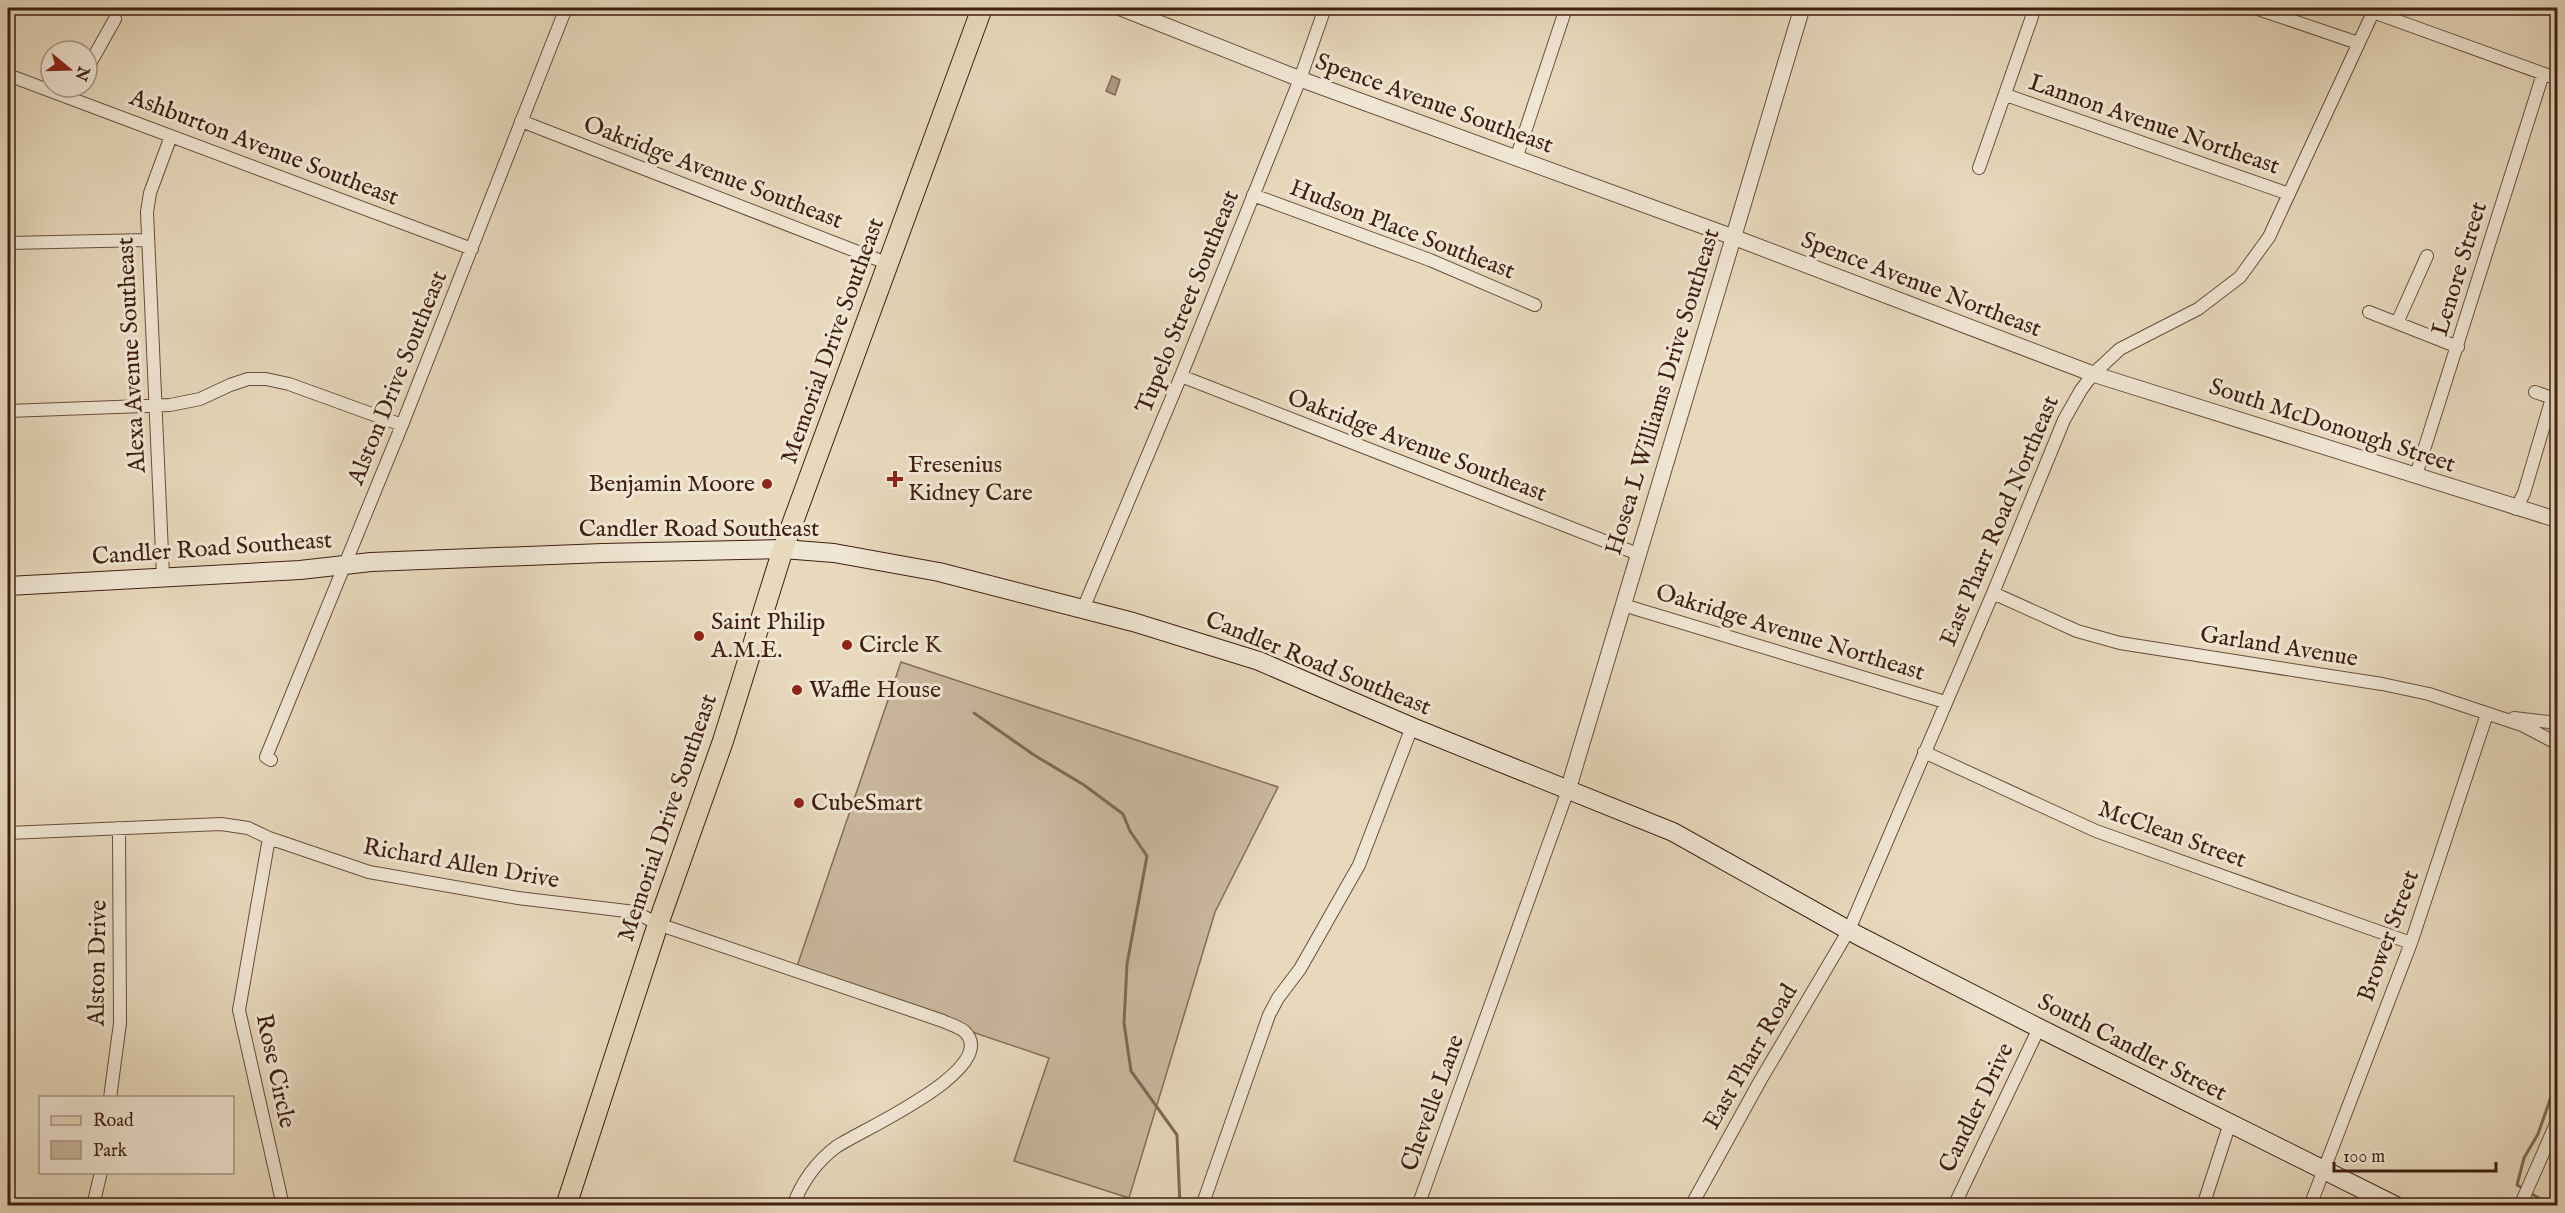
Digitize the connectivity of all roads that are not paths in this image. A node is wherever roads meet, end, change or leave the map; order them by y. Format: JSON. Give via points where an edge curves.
{"nodes":[{"id":1,"x":566,"y":8,"type":"edge"},
{"id":2,"x":982,"y":8,"type":"edge"},
{"id":3,"x":1121,"y":8,"type":"edge"},
{"id":4,"x":1325,"y":8,"type":"edge"},
{"id":5,"x":1566,"y":8,"type":"edge"},
{"id":6,"x":1802,"y":8,"type":"edge"},
{"id":7,"x":2035,"y":8,"type":"edge"},
{"id":8,"x":2255,"y":8,"type":"edge"},
{"id":9,"x":2374,"y":10,"type":"edge"},
{"id":10,"x":115,"y":19,"type":"dead end"},
{"id":11,"x":2358,"y":43,"type":"junction"},
{"id":12,"x":99,"y":48,"type":"edge"},
{"id":13,"x":2543,"y":74,"type":"junction"},
{"id":14,"x":8,"y":75,"type":"edge"},
{"id":15,"x":1300,"y":79,"type":"junction"},
{"id":16,"x":2558,"y":79,"type":"edge"},
{"id":17,"x":39,"y":83,"type":"edge"},
{"id":18,"x":2006,"y":95,"type":"junction"},
{"id":19,"x":88,"y":99,"type":"edge"},
{"id":20,"x":521,"y":121,"type":"junction"},
{"id":21,"x":171,"y":136,"type":"junction"},
{"id":22,"x":1516,"y":159,"type":"junction"},
{"id":23,"x":1979,"y":168,"type":"dead end"},
{"id":24,"x":2289,"y":194,"type":"junction"},
{"id":25,"x":1253,"y":195,"type":"junction"},
{"id":26,"x":1733,"y":237,"type":"junction"},
{"id":27,"x":148,"y":240,"type":"junction"},
{"id":28,"x":8,"y":243,"type":"edge"},
{"id":29,"x":472,"y":249,"type":"junction"},
{"id":30,"x":2427,"y":256,"type":"dead end"},
{"id":31,"x":889,"y":264,"type":"junction"},
{"id":32,"x":1535,"y":305,"type":"dead end"},
{"id":33,"x":2369,"y":312,"type":"dead end"},
{"id":34,"x":2397,"y":323,"type":"junction"},
{"id":35,"x":2458,"y":347,"type":"junction"},
{"id":36,"x":2093,"y":374,"type":"junction"},
{"id":37,"x":1181,"y":376,"type":"junction"},
{"id":38,"x":2535,"y":392,"type":"dead end"},
{"id":39,"x":2555,"y":399,"type":"edge"},
{"id":40,"x":156,"y":404,"type":"junction"},
{"id":41,"x":8,"y":411,"type":"edge"},
{"id":42,"x":402,"y":425,"type":"junction"},
{"id":43,"x":2416,"y":475,"type":"junction"},
{"id":44,"x":2516,"y":509,"type":"junction"},
{"id":45,"x":2558,"y":520,"type":"edge"},
{"id":46,"x":783,"y":549,"type":"junction"},
{"id":47,"x":1638,"y":554,"type":"junction"},
{"id":48,"x":345,"y":564,"type":"junction"},
{"id":49,"x":163,"y":576,"type":"junction"},
{"id":50,"x":8,"y":586,"type":"edge"},
{"id":51,"x":1993,"y":593,"type":"junction"},
{"id":52,"x":1623,"y":605,"type":"junction"},
{"id":53,"x":1083,"y":609,"type":"junction"},
{"id":54,"x":1945,"y":702,"type":"junction"},
{"id":55,"x":2487,"y":714,"type":"junction"},
{"id":56,"x":2558,"y":723,"type":"edge"},
{"id":57,"x":1412,"y":727,"type":"junction"},
{"id":58,"x":2558,"y":744,"type":"edge"},
{"id":59,"x":1924,"y":752,"type":"junction"},
{"id":60,"x":272,"y":760,"type":"dead end"},
{"id":61,"x":1568,"y":790,"type":"junction"},
{"id":62,"x":119,"y":828,"type":"junction"},
{"id":63,"x":8,"y":833,"type":"edge"},
{"id":64,"x":269,"y":838,"type":"junction"},
{"id":65,"x":658,"y":924,"type":"junction"},
{"id":66,"x":1849,"y":930,"type":"junction"},
{"id":67,"x":2411,"y":943,"type":"junction"},
{"id":68,"x":2039,"y":1028,"type":"junction"},
{"id":69,"x":110,"y":1096,"type":"edge"},
{"id":70,"x":2558,"y":1119,"type":"edge"},
{"id":71,"x":2230,"y":1124,"type":"junction"},
{"id":72,"x":2325,"y":1170,"type":"junction"},
{"id":73,"x":101,"y":1174,"type":"edge"},
{"id":74,"x":2520,"y":1203,"type":"edge"},
{"id":75,"x":93,"y":1206,"type":"edge"},
{"id":76,"x":283,"y":1206,"type":"edge"},
{"id":77,"x":566,"y":1206,"type":"edge"},
{"id":78,"x":793,"y":1206,"type":"edge"},
{"id":79,"x":1202,"y":1206,"type":"edge"},
{"id":80,"x":1418,"y":1206,"type":"edge"},
{"id":81,"x":1691,"y":1206,"type":"edge"},
{"id":82,"x":1954,"y":1206,"type":"edge"},
{"id":83,"x":2203,"y":1206,"type":"edge"},
{"id":84,"x":2310,"y":1206,"type":"edge"},
{"id":85,"x":2396,"y":1206,"type":"edge"}],
"edges":[{"from":1,"to":20,"type":"street","name":"Alston Drive Southeast"},
{"from":2,"to":31,"type":"main road","name":"Memorial Drive Southeast"},
{"from":3,"to":15,"type":"street","name":"Spence Avenue Southeast"},
{"from":4,"to":15,"type":"street","name":"Tupelo Street Southeast"},
{"from":5,"to":22,"type":"street"},
{"from":6,"to":26,"type":"street","name":"Hosea L Williams Drive Southeast"},
{"from":7,"to":18,"type":"street"},
{"from":8,"to":11,"type":"street"},
{"from":9,"to":11,"type":"street","name":"East Pharr Road Northeast"},
{"from":9,"to":13,"type":"street"},
{"from":10,"to":12,"type":"street"},
{"from":11,"to":24,"type":"street","name":"East Pharr Road Northeast"},
{"from":13,"to":16,"type":"street"},
{"from":13,"to":35,"type":"street","name":"Lenore Street"},
{"from":14,"to":17,"type":"street","name":"Ashburton Avenue Southeast"},
{"from":15,"to":22,"type":"street","name":"Spence Avenue Southeast"},
{"from":15,"to":25,"type":"street","name":"Tupelo Street Southeast"},
{"from":18,"to":23,"type":"street"},
{"from":18,"to":24,"type":"street","name":"Lannon Avenue Northeast"},
{"from":19,"to":21,"type":"street","name":"Ashburton Avenue Southeast"},
{"from":20,"to":29,"type":"street","name":"Alston Drive Southeast"},
{"from":20,"to":31,"type":"street","name":"Oakridge Avenue Southeast"},
{"from":21,"to":27,"type":"street","name":"Alexa Avenue Southeast","via":[[150,193]]},
{"from":21,"to":29,"type":"street","name":"Ashburton Avenue Southeast"},
{"from":22,"to":26,"type":"street","name":"Spence Avenue Southeast"},
{"from":24,"to":36,"type":"street","name":"East Pharr Road Northeast","via":[[2269,237],[2240,277],[2198,309],[2120,349]]},
{"from":25,"to":32,"type":"street","name":"Hudson Place Southeast","via":[[1430,260]]},
{"from":25,"to":37,"type":"street","name":"Tupelo Street Southeast"},
{"from":26,"to":36,"type":"street","name":"Spence Avenue Northeast"},
{"from":26,"to":47,"type":"street","name":"Hosea L Williams Drive Southeast"},
{"from":27,"to":28,"type":"street"},
{"from":27,"to":40,"type":"street","name":"Alexa Avenue Southeast"},
{"from":29,"to":42,"type":"street","name":"Alston Drive Southeast"},
{"from":30,"to":34,"type":"street"},
{"from":31,"to":46,"type":"main road","name":"Memorial Drive Southeast"},
{"from":33,"to":34,"type":"street"},
{"from":34,"to":35,"type":"street"},
{"from":35,"to":43,"type":"street","name":"Lenore Street"},
{"from":36,"to":43,"type":"street","name":"South McDonough Street"},
{"from":36,"to":51,"type":"street","name":"East Pharr Road Northeast","via":[[2064,420]]},
{"from":37,"to":47,"type":"street","name":"Oakridge Avenue Southeast"},
{"from":37,"to":53,"type":"street","name":"Tupelo Street Southeast"},
{"from":38,"to":39,"type":"street"},
{"from":39,"to":44,"type":"street"},
{"from":40,"to":41,"type":"street"},
{"from":40,"to":42,"type":"street","via":[[188,402],[248,379],[266,379]]},
{"from":40,"to":49,"type":"street","name":"Alexa Avenue Southeast"},
{"from":42,"to":48,"type":"street","name":"Alston Drive Southeast"},
{"from":43,"to":44,"type":"street","name":"South McDonough Street"},
{"from":44,"to":45,"type":"street","name":"South McDonough Street"},
{"from":46,"to":48,"type":"main road","name":"Candler Road Southeast"},
{"from":46,"to":53,"type":"main road","name":"Candler Road Southeast","via":[[834,553],[939,572]]},
{"from":46,"to":65,"type":"main road","name":"Memorial Drive Southeast","via":[[723,741]]},
{"from":47,"to":52,"type":"street","name":"Hosea L Williams Drive Southeast"},
{"from":48,"to":49,"type":"main road","name":"Candler Road Southeast","via":[[300,570]]},
{"from":48,"to":60,"type":"street","name":"Alston Drive Southeast","via":[[266,757]]},
{"from":49,"to":50,"type":"main road","name":"Candler Road Southeast"},
{"from":51,"to":54,"type":"street","name":"East Pharr Road Northeast"},
{"from":51,"to":55,"type":"street","name":"Garland Avenue","via":[[2077,631],[2120,643],[2382,684],[2429,694]]},
{"from":52,"to":54,"type":"street","name":"Oakridge Avenue Northeast"},
{"from":52,"to":61,"type":"street","name":"Hosea L Williams Drive Southeast"},
{"from":53,"to":57,"type":"main road","name":"Candler Road Southeast","via":[[1259,661]]},
{"from":54,"to":59,"type":"street","name":"East Pharr Road Northeast"},
{"from":55,"to":56,"type":"street"},
{"from":55,"to":58,"type":"street","name":"Garland Avenue"},
{"from":55,"to":67,"type":"street","name":"Brower Street"},
{"from":57,"to":61,"type":"main road","name":"Candler Road Southeast"},
{"from":57,"to":79,"type":"street","via":[[1359,866],[1269,1015]]},
{"from":59,"to":66,"type":"street","name":"East Pharr Road Northeast"},
{"from":59,"to":67,"type":"street","name":"McClean Street","via":[[2096,831]]},
{"from":61,"to":66,"type":"main road","name":"Candler Road Southeast","via":[[1673,832]]},
{"from":61,"to":80,"type":"street","name":"Chevelle Lane"},
{"from":62,"to":63,"type":"street","name":"Richard Allen Drive"},
{"from":62,"to":64,"type":"street","name":"Richard Allen Drive","via":[[221,824],[248,828]]},
{"from":62,"to":69,"type":"street","name":"Alston Drive","via":[[120,1023]]},
{"from":64,"to":65,"type":"street","name":"Richard Allen Drive","via":[[369,872],[518,898],[634,912]]},
{"from":64,"to":76,"type":"street","name":"Rose Circle","via":[[239,1010]]},
{"from":65,"to":77,"type":"main road","name":"Memorial Drive Southeast"},
{"from":65,"to":78,"type":"street","name":"Richard Allen Drive","via":[[943,1021],[963,1031],[969,1040],[968,1059],[962,1068],[941,1086],[836,1148],[810,1172]]},
{"from":66,"to":68,"type":"main road","name":"South Candler Street"},
{"from":66,"to":81,"type":"street","name":"East Pharr Road"},
{"from":67,"to":72,"type":"street","name":"Brower Street"},
{"from":68,"to":71,"type":"main road","name":"South Candler Street"},
{"from":68,"to":82,"type":"street","name":"Candler Drive"},
{"from":70,"to":74,"type":"street"},
{"from":71,"to":72,"type":"main road","name":"South Candler Street"},
{"from":71,"to":83,"type":"street"},
{"from":72,"to":84,"type":"street","name":"Brower Street"},
{"from":72,"to":85,"type":"main road","name":"South Candler Street"},
{"from":73,"to":75,"type":"street"}]}
